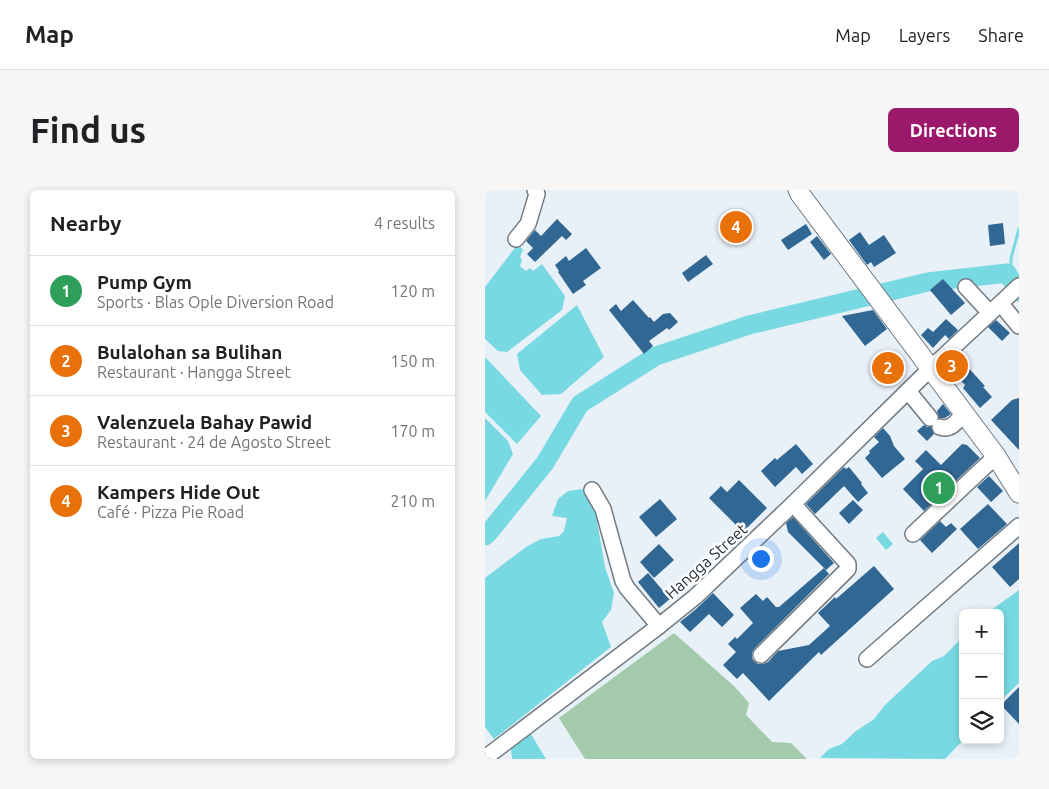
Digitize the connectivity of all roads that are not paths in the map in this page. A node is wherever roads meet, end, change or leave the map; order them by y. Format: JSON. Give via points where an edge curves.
{"nodes":[{"id":1,"x":535,"y":190,"type":"edge"},
{"id":2,"x":798,"y":191,"type":"edge"},
{"id":3,"x":515,"y":239,"type":"dead end"},
{"id":4,"x":1019,"y":286,"type":"edge"},
{"id":5,"x":966,"y":287,"type":"dead end"},
{"id":6,"x":999,"y":305,"type":"junction"},
{"id":7,"x":1019,"y":326,"type":"edge"},
{"id":8,"x":931,"y":368,"type":"junction"},
{"id":9,"x":908,"y":391,"type":"junction"},
{"id":10,"x":965,"y":413,"type":"junction"},
{"id":11,"x":997,"y":456,"type":"junction"},
{"id":12,"x":592,"y":490,"type":"dead end"},
{"id":13,"x":1019,"y":493,"type":"edge"},
{"id":14,"x":793,"y":504,"type":"junction"},
{"id":15,"x":1019,"y":526,"type":"edge"},
{"id":16,"x":913,"y":534,"type":"dead end"},
{"id":17,"x":659,"y":626,"type":"junction"},
{"id":18,"x":761,"y":656,"type":"dead end"},
{"id":19,"x":867,"y":659,"type":"dead end"},
{"id":20,"x":492,"y":757,"type":"edge"}],
"edges":[{"from":1,"to":3,"type":"street","via":[[537,194],[528,224]]},
{"from":2,"to":8,"type":"main road"},
{"from":4,"to":6,"type":"street","name":"Hangga Street"},
{"from":5,"to":6,"type":"street"},
{"from":6,"to":7,"type":"street"},
{"from":6,"to":8,"type":"street","name":"Hangga Street"},
{"from":8,"to":9,"type":"street","name":"Hangga Street"},
{"from":8,"to":10,"type":"main road"},
{"from":9,"to":10,"type":"street","via":[[935,422],[946,429]]},
{"from":9,"to":14,"type":"street","name":"Hangga Street"},
{"from":10,"to":11,"type":"main road"},
{"from":11,"to":13,"type":"main road"},
{"from":11,"to":16,"type":"street"},
{"from":12,"to":17,"type":"street","via":[[603,509],[623,581]]},
{"from":14,"to":17,"type":"street","name":"Hangga Street"},
{"from":14,"to":18,"type":"street","via":[[848,564],[848,569]]},
{"from":15,"to":19,"type":"street"},
{"from":17,"to":20,"type":"street","name":"Hangga Street"}]}
